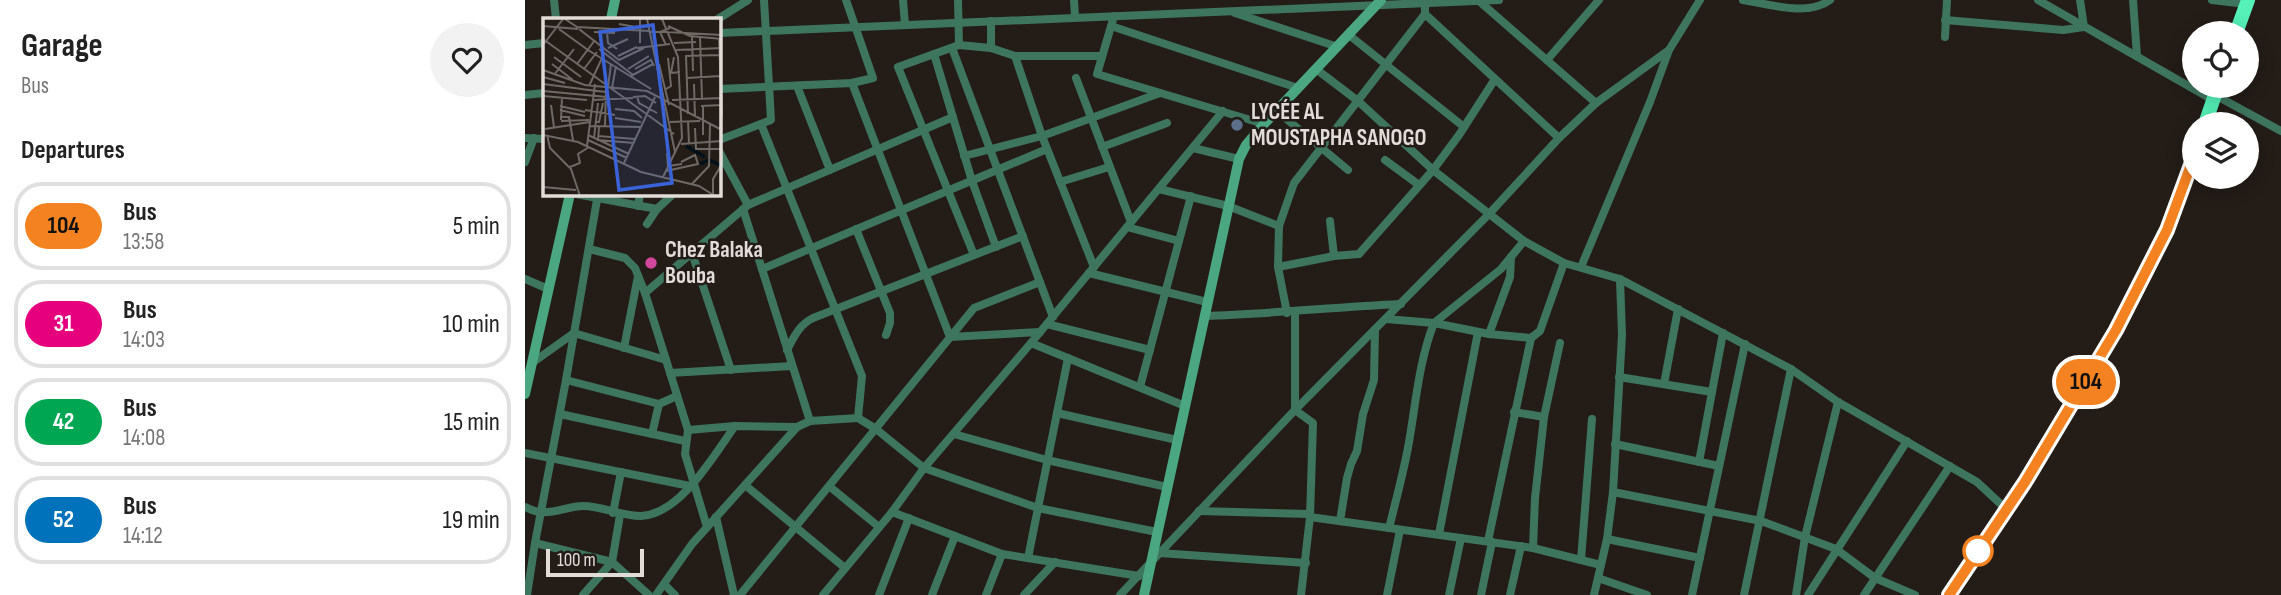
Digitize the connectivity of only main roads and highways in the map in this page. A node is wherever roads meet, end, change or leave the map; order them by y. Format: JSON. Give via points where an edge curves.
{"nodes":[{"id":1,"x":2247,"y":2,"type":"edge"},
{"id":2,"x":2240,"y":21,"type":"edge"},
{"id":3,"x":2182,"y":189,"type":"edge"},
{"id":4,"x":1949,"y":595,"type":"edge"}],
"edges":[{"from":1,"to":2,"type":"highway"},
{"from":3,"to":4,"type":"highway","via":[[2167,230],[2078,397]]}]}
